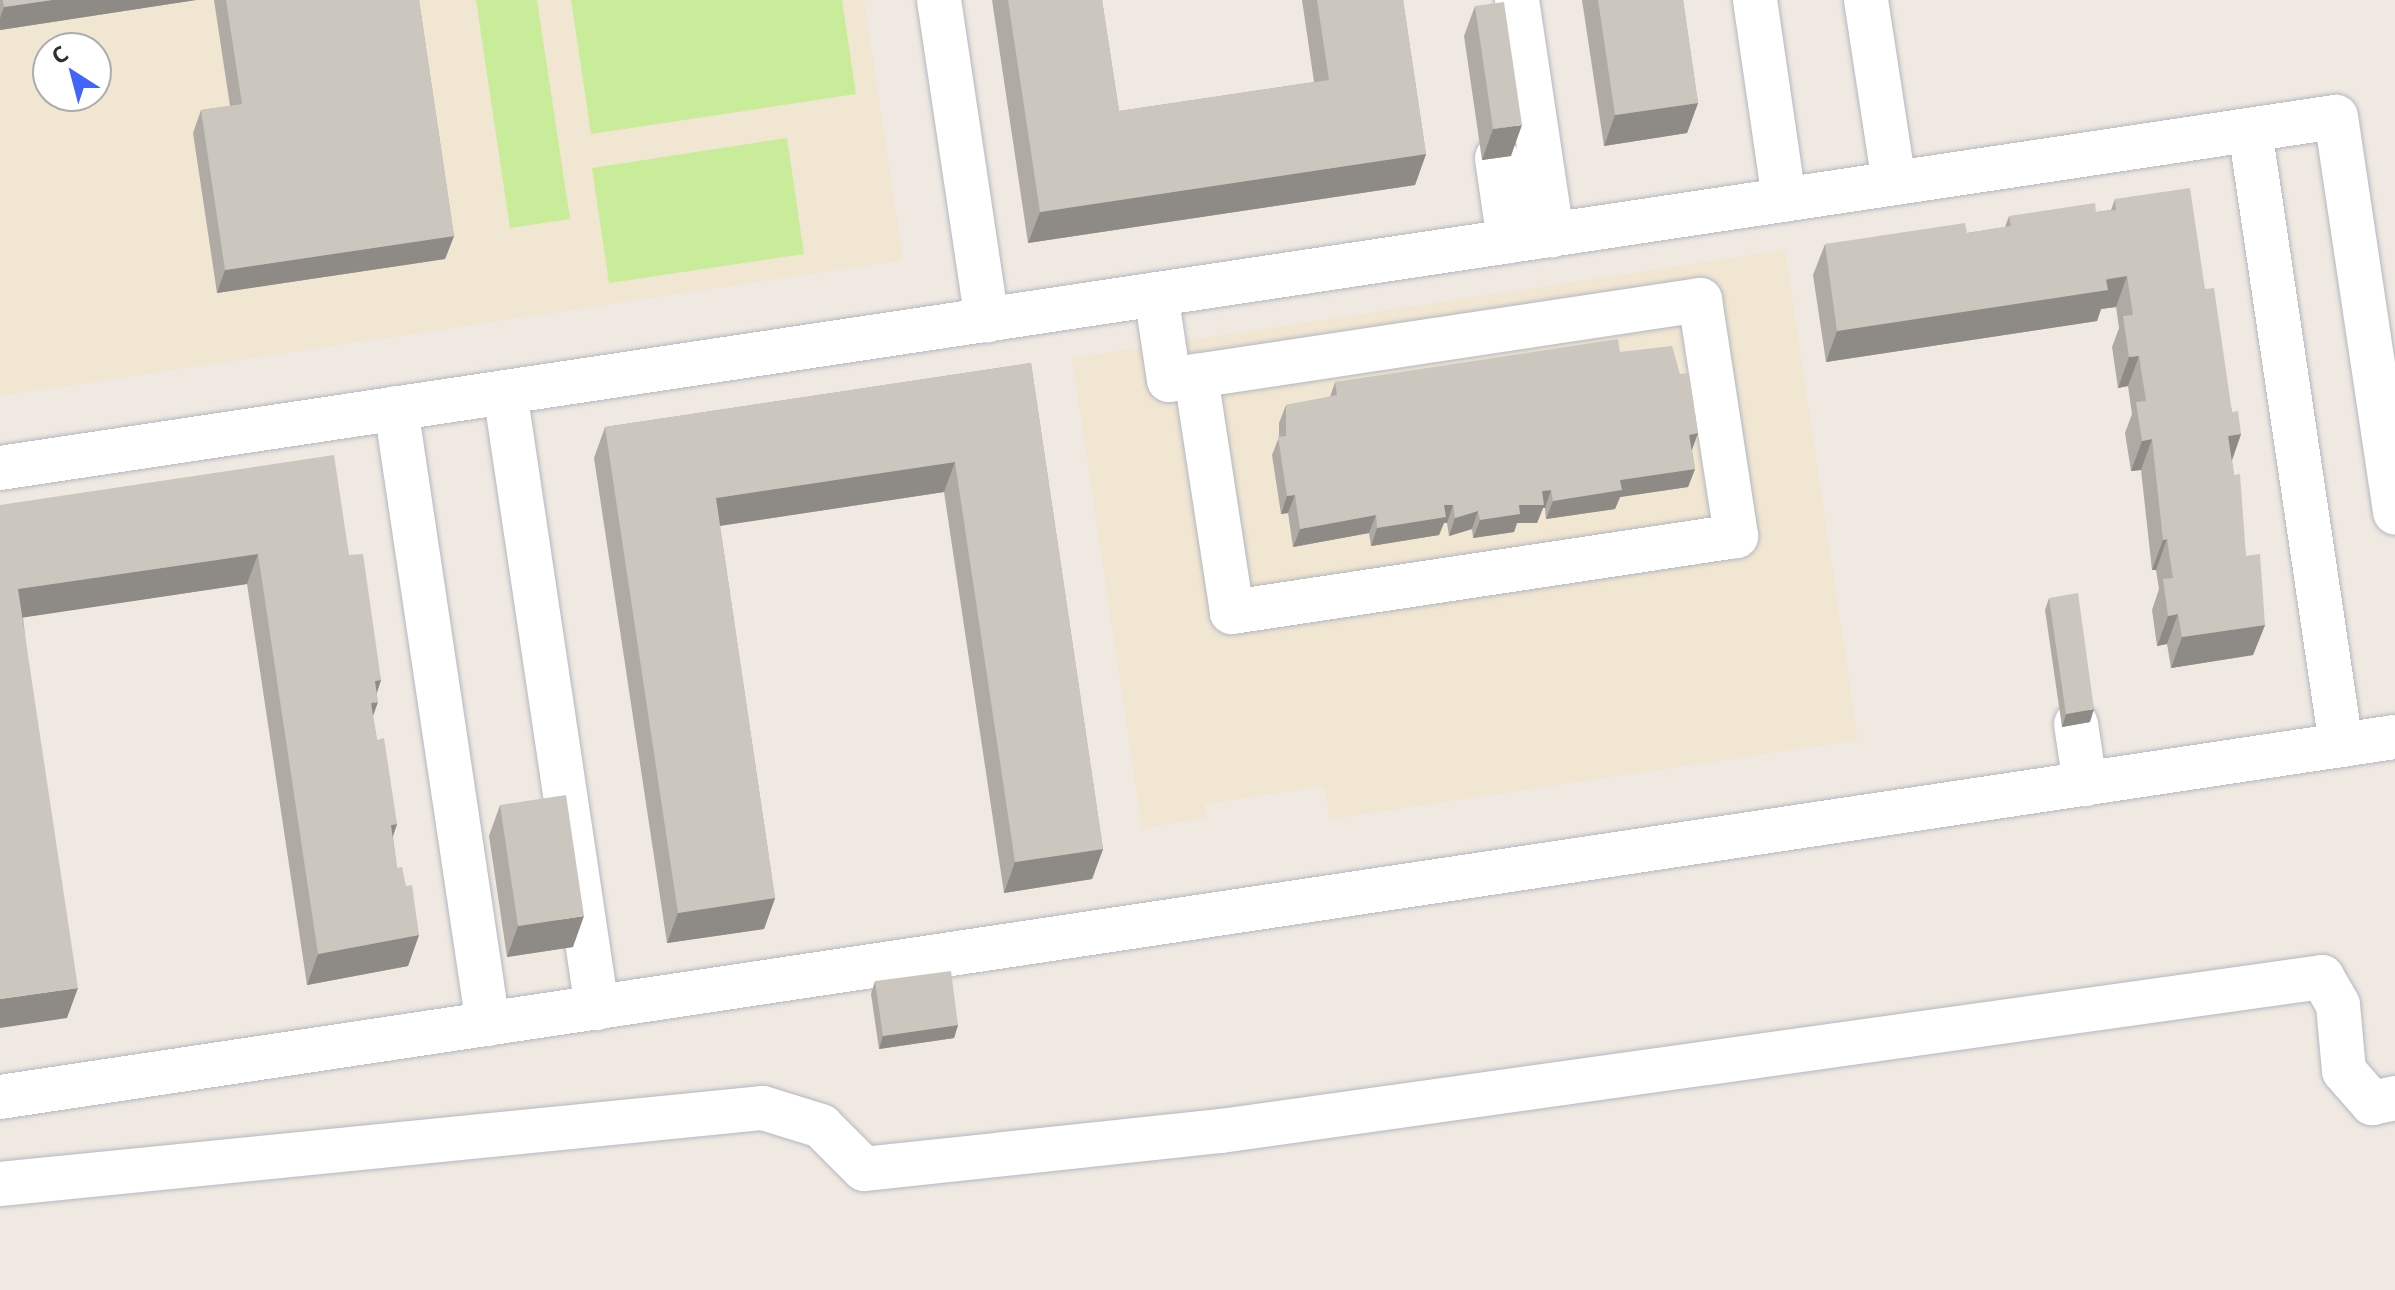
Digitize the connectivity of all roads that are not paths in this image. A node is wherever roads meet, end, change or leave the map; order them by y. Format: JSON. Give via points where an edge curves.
{"nodes":[{"id":1,"x":939,"y":0,"type":"edge"},
{"id":2,"x":1517,"y":0,"type":"edge"},
{"id":3,"x":1755,"y":0,"type":"edge"},
{"id":4,"x":1866,"y":0,"type":"edge"},
{"id":5,"x":2250,"y":130,"type":"junction"},
{"id":6,"x":1497,"y":158,"type":"edge"},
{"id":7,"x":1894,"y":183,"type":"junction"},
{"id":8,"x":1784,"y":200,"type":"junction"},
{"id":9,"x":1552,"y":235,"type":"junction"},
{"id":10,"x":1509,"y":241,"type":"junction"},
{"id":11,"x":1156,"y":294,"type":"junction"},
{"id":12,"x":987,"y":320,"type":"junction"},
{"id":13,"x":1196,"y":376,"type":"junction"},
{"id":14,"x":505,"y":392,"type":"junction"},
{"id":15,"x":396,"y":408,"type":"junction"},
{"id":16,"x":0,"y":468,"type":"edge"},
{"id":17,"x":2395,"y":513,"type":"edge"},
{"id":18,"x":2076,"y":724,"type":"edge"},
{"id":19,"x":2395,"y":737,"type":"edge"},
{"id":20,"x":2341,"y":745,"type":"junction"},
{"id":21,"x":2085,"y":784,"type":"junction"},
{"id":22,"x":597,"y":1008,"type":"junction"},
{"id":23,"x":488,"y":1024,"type":"junction"},
{"id":24,"x":0,"y":1097,"type":"edge"},
{"id":25,"x":2395,"y":1098,"type":"edge"},
{"id":26,"x":0,"y":1184,"type":"edge"}],
"edges":[{"from":1,"to":12,"type":"street"},
{"from":2,"to":9,"type":"street"},
{"from":3,"to":8,"type":"street"},
{"from":4,"to":7,"type":"street"},
{"from":5,"to":7,"type":"street"},
{"from":5,"to":17,"type":"street","via":[[2336,117]]},
{"from":5,"to":20,"type":"street"},
{"from":6,"to":10,"type":"street"},
{"from":7,"to":8,"type":"street"},
{"from":8,"to":9,"type":"street"},
{"from":9,"to":10,"type":"street"},
{"from":10,"to":11,"type":"street"},
{"from":11,"to":12,"type":"street"},
{"from":11,"to":13,"type":"street","via":[[1169,380]]},
{"from":12,"to":14,"type":"street"},
{"from":13,"to":13,"type":"street","via":[[1232,612],[1736,536],[1700,300]]},
{"from":14,"to":15,"type":"street"},
{"from":14,"to":22,"type":"street"},
{"from":15,"to":16,"type":"street"},
{"from":15,"to":23,"type":"street"},
{"from":18,"to":21,"type":"street"},
{"from":19,"to":20,"type":"street"},
{"from":20,"to":21,"type":"street"},
{"from":21,"to":22,"type":"street"},
{"from":22,"to":23,"type":"street"},
{"from":23,"to":24,"type":"street"},
{"from":25,"to":26,"type":"street","via":[[2372,1103],[2344,1071],[2338,1005],[2322,977],[1221,1131],[864,1169],[821,1126],[763,1108]]}]}
